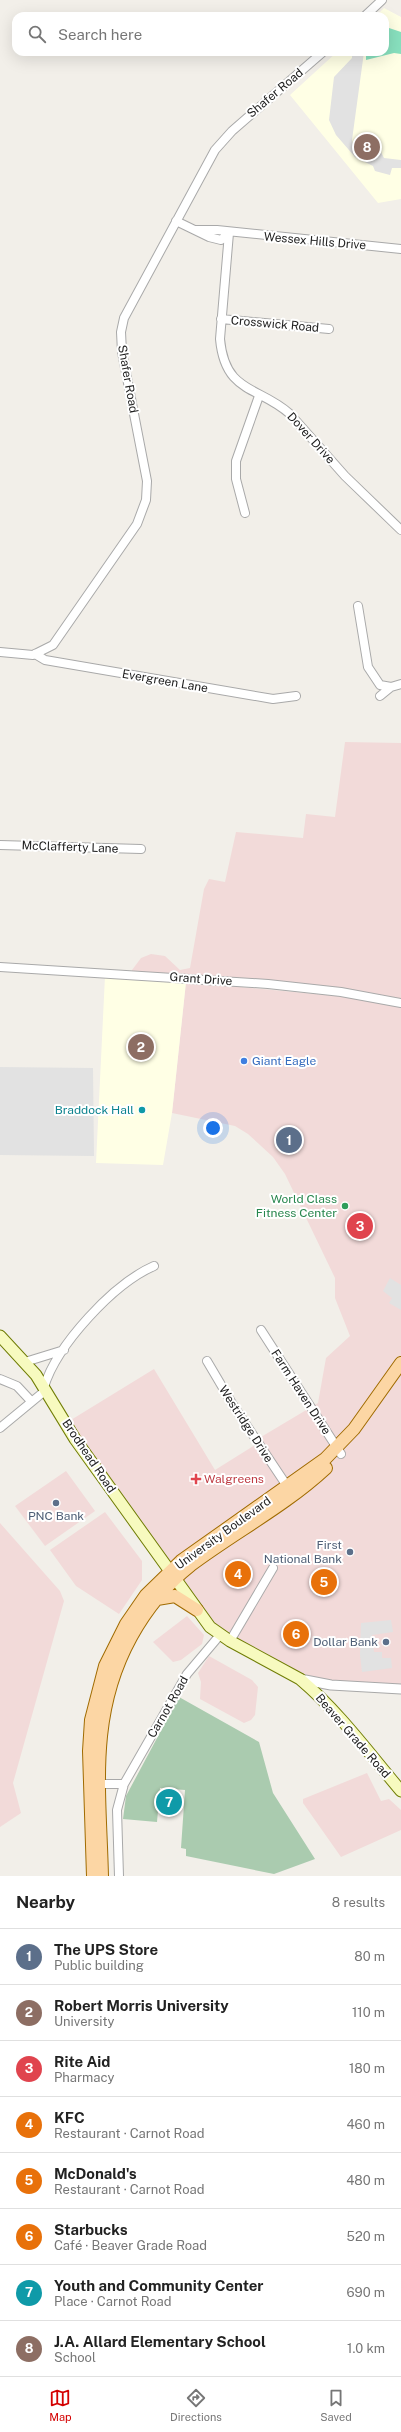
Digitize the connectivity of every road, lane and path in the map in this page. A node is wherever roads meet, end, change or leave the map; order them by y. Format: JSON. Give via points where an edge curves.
{"nodes":[{"id":1,"x":382,"y":0,"type":"edge"},
{"id":2,"x":369,"y":12,"type":"edge"},
{"id":3,"x":318,"y":56,"type":"edge"},
{"id":4,"x":176,"y":221,"type":"junction"},
{"id":5,"x":196,"y":230,"type":"junction"},
{"id":6,"x":229,"y":232,"type":"junction"},
{"id":7,"x":221,"y":240,"type":"junction"},
{"id":8,"x":228,"y":246,"type":"junction"},
{"id":9,"x":401,"y":249,"type":"edge"},
{"id":10,"x":221,"y":319,"type":"junction"},
{"id":11,"x":329,"y":329,"type":"dead end"},
{"id":12,"x":259,"y":396,"type":"junction"},
{"id":13,"x":245,"y":513,"type":"dead end"},
{"id":14,"x":401,"y":530,"type":"edge"},
{"id":15,"x":358,"y":606,"type":"dead end"},
{"id":16,"x":0,"y":652,"type":"edge"},
{"id":17,"x":36,"y":654,"type":"junction"},
{"id":18,"x":401,"y":684,"type":"edge"},
{"id":19,"x":391,"y":687,"type":"junction"},
{"id":20,"x":296,"y":696,"type":"dead end"},
{"id":21,"x":380,"y":696,"type":"dead end"},
{"id":22,"x":0,"y":844,"type":"edge"},
{"id":23,"x":141,"y":849,"type":"dead end"},
{"id":24,"x":0,"y":967,"type":"edge"},
{"id":25,"x":401,"y":1003,"type":"edge"},
{"id":26,"x":154,"y":1266,"type":"dead end"},
{"id":27,"x":261,"y":1330,"type":"dead end"},
{"id":28,"x":0,"y":1336,"type":"edge"},
{"id":29,"x":64,"y":1350,"type":"junction"},
{"id":30,"x":207,"y":1361,"type":"dead end"},
{"id":31,"x":25,"y":1362,"type":"junction"},
{"id":32,"x":401,"y":1362,"type":"edge"},
{"id":33,"x":401,"y":1376,"type":"edge"},
{"id":34,"x":0,"y":1379,"type":"edge"},
{"id":35,"x":45,"y":1388,"type":"junction"},
{"id":36,"x":31,"y":1401,"type":"junction"},
{"id":37,"x":0,"y":1428,"type":"edge"},
{"id":38,"x":339,"y":1451,"type":"junction"},
{"id":39,"x":287,"y":1486,"type":"junction"},
{"id":40,"x":273,"y":1568,"type":"dead end"},
{"id":41,"x":173,"y":1575,"type":"junction"},
{"id":42,"x":157,"y":1599,"type":"junction"},
{"id":43,"x":197,"y":1610,"type":"junction"},
{"id":44,"x":220,"y":1634,"type":"junction"},
{"id":45,"x":230,"y":1641,"type":"junction"},
{"id":46,"x":300,"y":1679,"type":"junction"},
{"id":47,"x":401,"y":1689,"type":"edge"},
{"id":48,"x":95,"y":1784,"type":"junction"},
{"id":49,"x":124,"y":1784,"type":"junction"},
{"id":50,"x":401,"y":1791,"type":"edge"},
{"id":51,"x":93,"y":1876,"type":"edge"},
{"id":52,"x":102,"y":1876,"type":"edge"},
{"id":53,"x":119,"y":1876,"type":"edge"}],
"edges":[{"from":1,"to":2,"type":"street"},
{"from":3,"to":4,"type":"street","name":"Shafer Road","via":[[225,137],[206,165]]},
{"from":4,"to":5,"type":"street","name":"Wessex Hills Drive"},
{"from":4,"to":17,"type":"street","name":"Shafer Road","via":[[130,306],[121,332],[123,359],[146,475],[142,513],[126,542],[58,638],[47,649]]},
{"from":5,"to":6,"type":"street","name":"Wessex Hills Drive"},
{"from":5,"to":7,"type":"street","name":"Wessex Hills Drive"},
{"from":6,"to":7,"type":"street"},
{"from":6,"to":8,"type":"street","name":"Dover Drive"},
{"from":6,"to":9,"type":"street","name":"Wessex Hills Drive"},
{"from":7,"to":8,"type":"street"},
{"from":8,"to":10,"type":"street","name":"Dover Drive"},
{"from":10,"to":11,"type":"street","name":"Crosswick Road"},
{"from":10,"to":12,"type":"street","name":"Dover Drive","via":[[220,346],[227,367],[240,384]]},
{"from":12,"to":13,"type":"street","via":[[236,460],[236,479]]},
{"from":12,"to":14,"type":"street","name":"Dover Drive","via":[[282,407],[290,414],[344,476]]},
{"from":15,"to":19,"type":"street","via":[[368,666],[380,685]]},
{"from":16,"to":17,"type":"street"},
{"from":17,"to":20,"type":"street","name":"Evergreen Lane","via":[[45,660],[273,699]]},
{"from":18,"to":19,"type":"street"},
{"from":19,"to":21,"type":"street"},
{"from":22,"to":23,"type":"street","name":"McClafferty Lane"},
{"from":24,"to":25,"type":"street","name":"Grant Drive","via":[[268,984],[333,991]]},
{"from":26,"to":29,"type":"street","via":[[135,1277],[108,1299]]},
{"from":27,"to":38,"type":"street","name":"Farm Haven Drive"},
{"from":28,"to":31,"type":"main road","name":"Brodhead Road"},
{"from":29,"to":31,"type":"street"},
{"from":29,"to":35,"type":"street","via":[[51,1368]]},
{"from":30,"to":39,"type":"street","name":"Westridge Drive"},
{"from":31,"to":35,"type":"main road","name":"Brodhead Road"},
{"from":32,"to":38,"type":"main road","name":"University Boulevard"},
{"from":33,"to":38,"type":"main road","name":"University Boulevard","via":[[370,1422]]},
{"from":34,"to":36,"type":"street","via":[[17,1386]]},
{"from":35,"to":36,"type":"street"},
{"from":35,"to":41,"type":"main road","name":"Brodhead Road","via":[[75,1439]]},
{"from":36,"to":37,"type":"street"},
{"from":38,"to":39,"type":"main road","name":"University Boulevard"},
{"from":38,"to":41,"type":"main road","name":"University Boulevard","via":[[297,1492],[191,1566]]},
{"from":39,"to":41,"type":"main road","name":"University Boulevard","via":[[194,1550]]},
{"from":40,"to":45,"type":"street"},
{"from":41,"to":42,"type":"main road","name":"University Boulevard"},
{"from":41,"to":43,"type":"main road","name":"Beaver Grade Road"},
{"from":41,"to":48,"type":"main road","name":"University Boulevard","via":[[135,1610],[105,1666],[96,1694],[90,1729]]},
{"from":42,"to":43,"type":"main road","via":[[174,1596]]},
{"from":42,"to":48,"type":"main road","name":"University Boulevard","via":[[134,1631],[111,1680],[101,1724]]},
{"from":43,"to":44,"type":"main road","name":"Beaver Grade Road","via":[[210,1627]]},
{"from":44,"to":45,"type":"main road","name":"Beaver Grade Road"},
{"from":44,"to":49,"type":"street","name":"Carnot Road","via":[[187,1674]]},
{"from":45,"to":46,"type":"main road","name":"Beaver Grade Road"},
{"from":46,"to":47,"type":"street","via":[[331,1685]]},
{"from":46,"to":50,"type":"main road","name":"Beaver Grade Road","via":[[343,1720]]},
{"from":48,"to":49,"type":"street"},
{"from":48,"to":51,"type":"main road","name":"University Boulevard"},
{"from":48,"to":52,"type":"main road","name":"University Boulevard"},
{"from":49,"to":53,"type":"street","name":"Carnot Road","via":[[117,1810]]}]}
